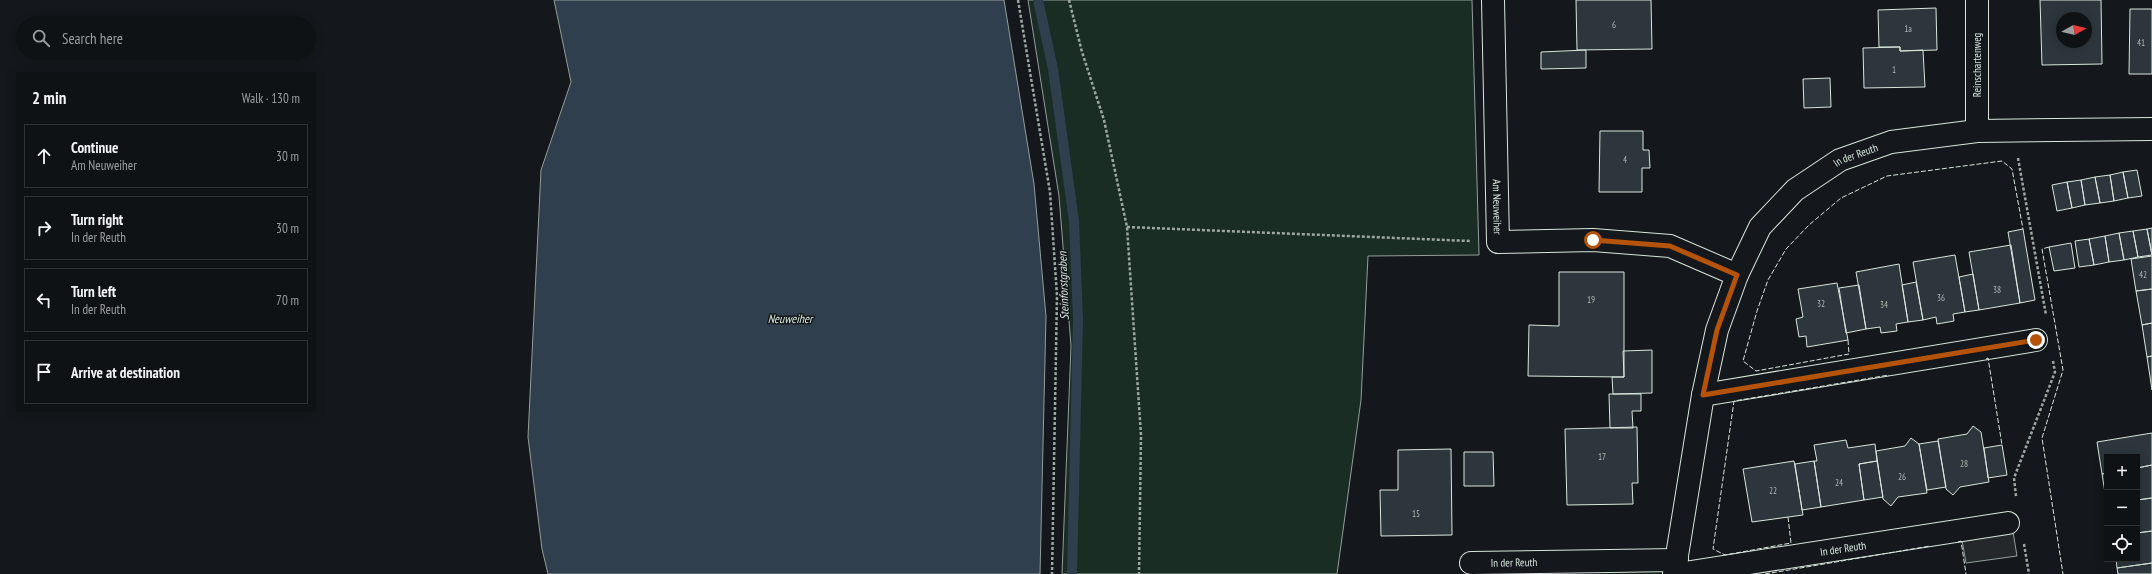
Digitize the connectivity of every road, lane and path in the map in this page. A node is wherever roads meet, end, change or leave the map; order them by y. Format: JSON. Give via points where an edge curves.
{"nodes":[{"id":1,"x":1018,"y":0,"type":"edge"},
{"id":2,"x":1069,"y":0,"type":"edge"},
{"id":3,"x":1493,"y":0,"type":"edge"},
{"id":4,"x":1977,"y":0,"type":"edge"},
{"id":5,"x":2152,"y":129,"type":"edge"},
{"id":6,"x":2014,"y":130,"type":"junction"},
{"id":7,"x":1977,"y":131,"type":"junction"},
{"id":8,"x":1127,"y":226,"type":"junction"},
{"id":9,"x":1498,"y":242,"type":"junction"},
{"id":10,"x":1737,"y":275,"type":"junction"},
{"id":11,"x":2041,"y":331,"type":"joint"},
{"id":12,"x":2053,"y":358,"type":"dead end"},
{"id":13,"x":1703,"y":395,"type":"junction"},
{"id":14,"x":2017,"y":500,"type":"dead end"},
{"id":15,"x":2015,"y":530,"type":"joint"},
{"id":16,"x":1471,"y":563,"type":"dead end"},
{"id":17,"x":1676,"y":569,"type":"edge"},
{"id":18,"x":1052,"y":574,"type":"edge"},
{"id":19,"x":1140,"y":574,"type":"edge"},
{"id":20,"x":2029,"y":574,"type":"edge"}],
"edges":[{"from":1,"to":18,"type":"path","via":[[1050,192],[1057,296]]},
{"from":2,"to":8,"type":"path","via":[[1082,52],[1104,120]]},
{"from":3,"to":9,"type":"street","name":"Am Neuweiher"},
{"from":4,"to":7,"type":"street","name":"Reinschartenweg"},
{"from":5,"to":6,"type":"street","name":"In der Reuth"},
{"from":6,"to":7,"type":"street","name":"In der Reuth"},
{"from":6,"to":11,"type":"path"},
{"from":7,"to":10,"type":"street","name":"In der Reuth","via":[[1891,142],[1840,160],[1794,190],[1760,227]]},
{"from":8,"to":9,"type":"path"},
{"from":8,"to":19,"type":"path","via":[[1141,434]]},
{"from":9,"to":10,"type":"street","name":"Am Neuweiher","via":[[1593,240],[1670,246]]},
{"from":10,"to":13,"type":"street","name":"In der Reuth","via":[[1717,330]]},
{"from":11,"to":13,"type":"street"},
{"from":12,"to":14,"type":"path","via":[[2055,372],[2014,478]]},
{"from":13,"to":17,"type":"street","name":"In der Reuth"},
{"from":15,"to":17,"type":"street","name":"In der Reuth"},
{"from":15,"to":20,"type":"path"},
{"from":16,"to":17,"type":"street","name":"In der Reuth"}]}
